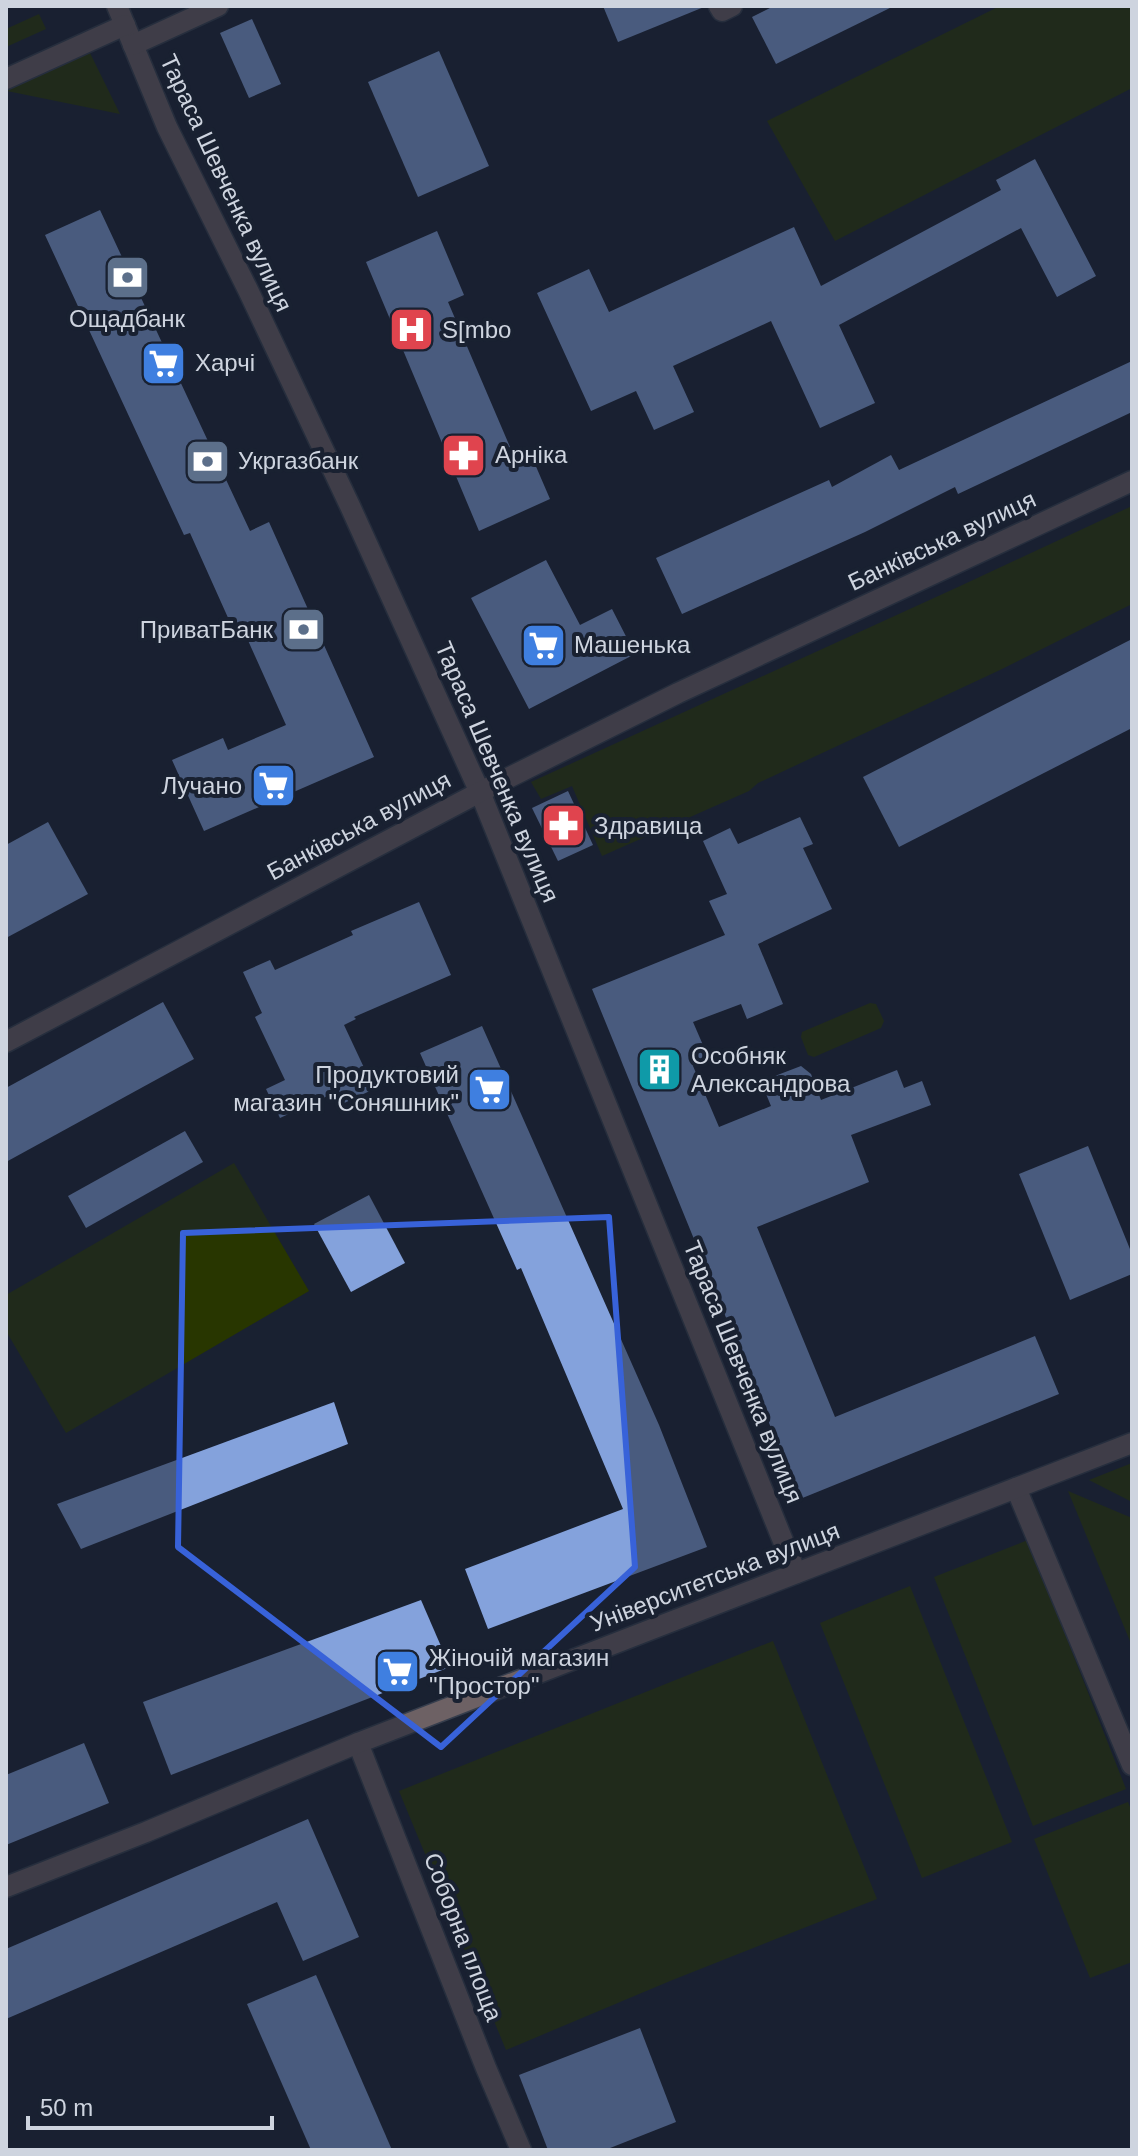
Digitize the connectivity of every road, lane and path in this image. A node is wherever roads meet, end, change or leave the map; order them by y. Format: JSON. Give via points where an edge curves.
{"nodes":[{"id":1,"x":218,"y":6,"type":"edge"},
{"id":2,"x":719,"y":6,"type":"edge"},
{"id":3,"x":732,"y":6,"type":"edge"},
{"id":4,"x":121,"y":15,"type":"edge"},
{"id":5,"x":133,"y":45,"type":"junction"},
{"id":6,"x":6,"y":79,"type":"edge"},
{"id":7,"x":1132,"y":481,"type":"edge"},
{"id":8,"x":480,"y":792,"type":"junction"},
{"id":9,"x":6,"y":1042,"type":"edge"},
{"id":10,"x":1132,"y":1443,"type":"edge"},
{"id":11,"x":1016,"y":1488,"type":"junction"},
{"id":12,"x":796,"y":1573,"type":"junction"},
{"id":13,"x":358,"y":1743,"type":"junction"},
{"id":14,"x":1132,"y":1765,"type":"edge"},
{"id":15,"x":6,"y":1887,"type":"edge"},
{"id":16,"x":521,"y":2150,"type":"edge"}],
"edges":[{"from":1,"to":5,"type":"street"},
{"from":2,"to":3,"type":"street","via":[[722,11]]},
{"from":4,"to":5,"type":"street","name":"Тараса Шевченка вулиця"},
{"from":4,"to":6,"type":"street"},
{"from":5,"to":8,"type":"street","name":"Тараса Шевченка вулиця"},
{"from":7,"to":8,"type":"street","name":"Банківська вулиця","via":[[678,693]]},
{"from":8,"to":9,"type":"street","name":"Банківська вулиця"},
{"from":8,"to":12,"type":"street","name":"Тараса Шевченка вулиця"},
{"from":10,"to":11,"type":"street","name":"Університетська вулиця"},
{"from":11,"to":12,"type":"street","name":"Університетська вулиця"},
{"from":11,"to":14,"type":"street"},
{"from":12,"to":13,"type":"street","name":"Університетська вулиця"},
{"from":13,"to":15,"type":"street","name":"Університетська вулиця"},
{"from":13,"to":16,"type":"street","name":"Соборна площа"}]}
